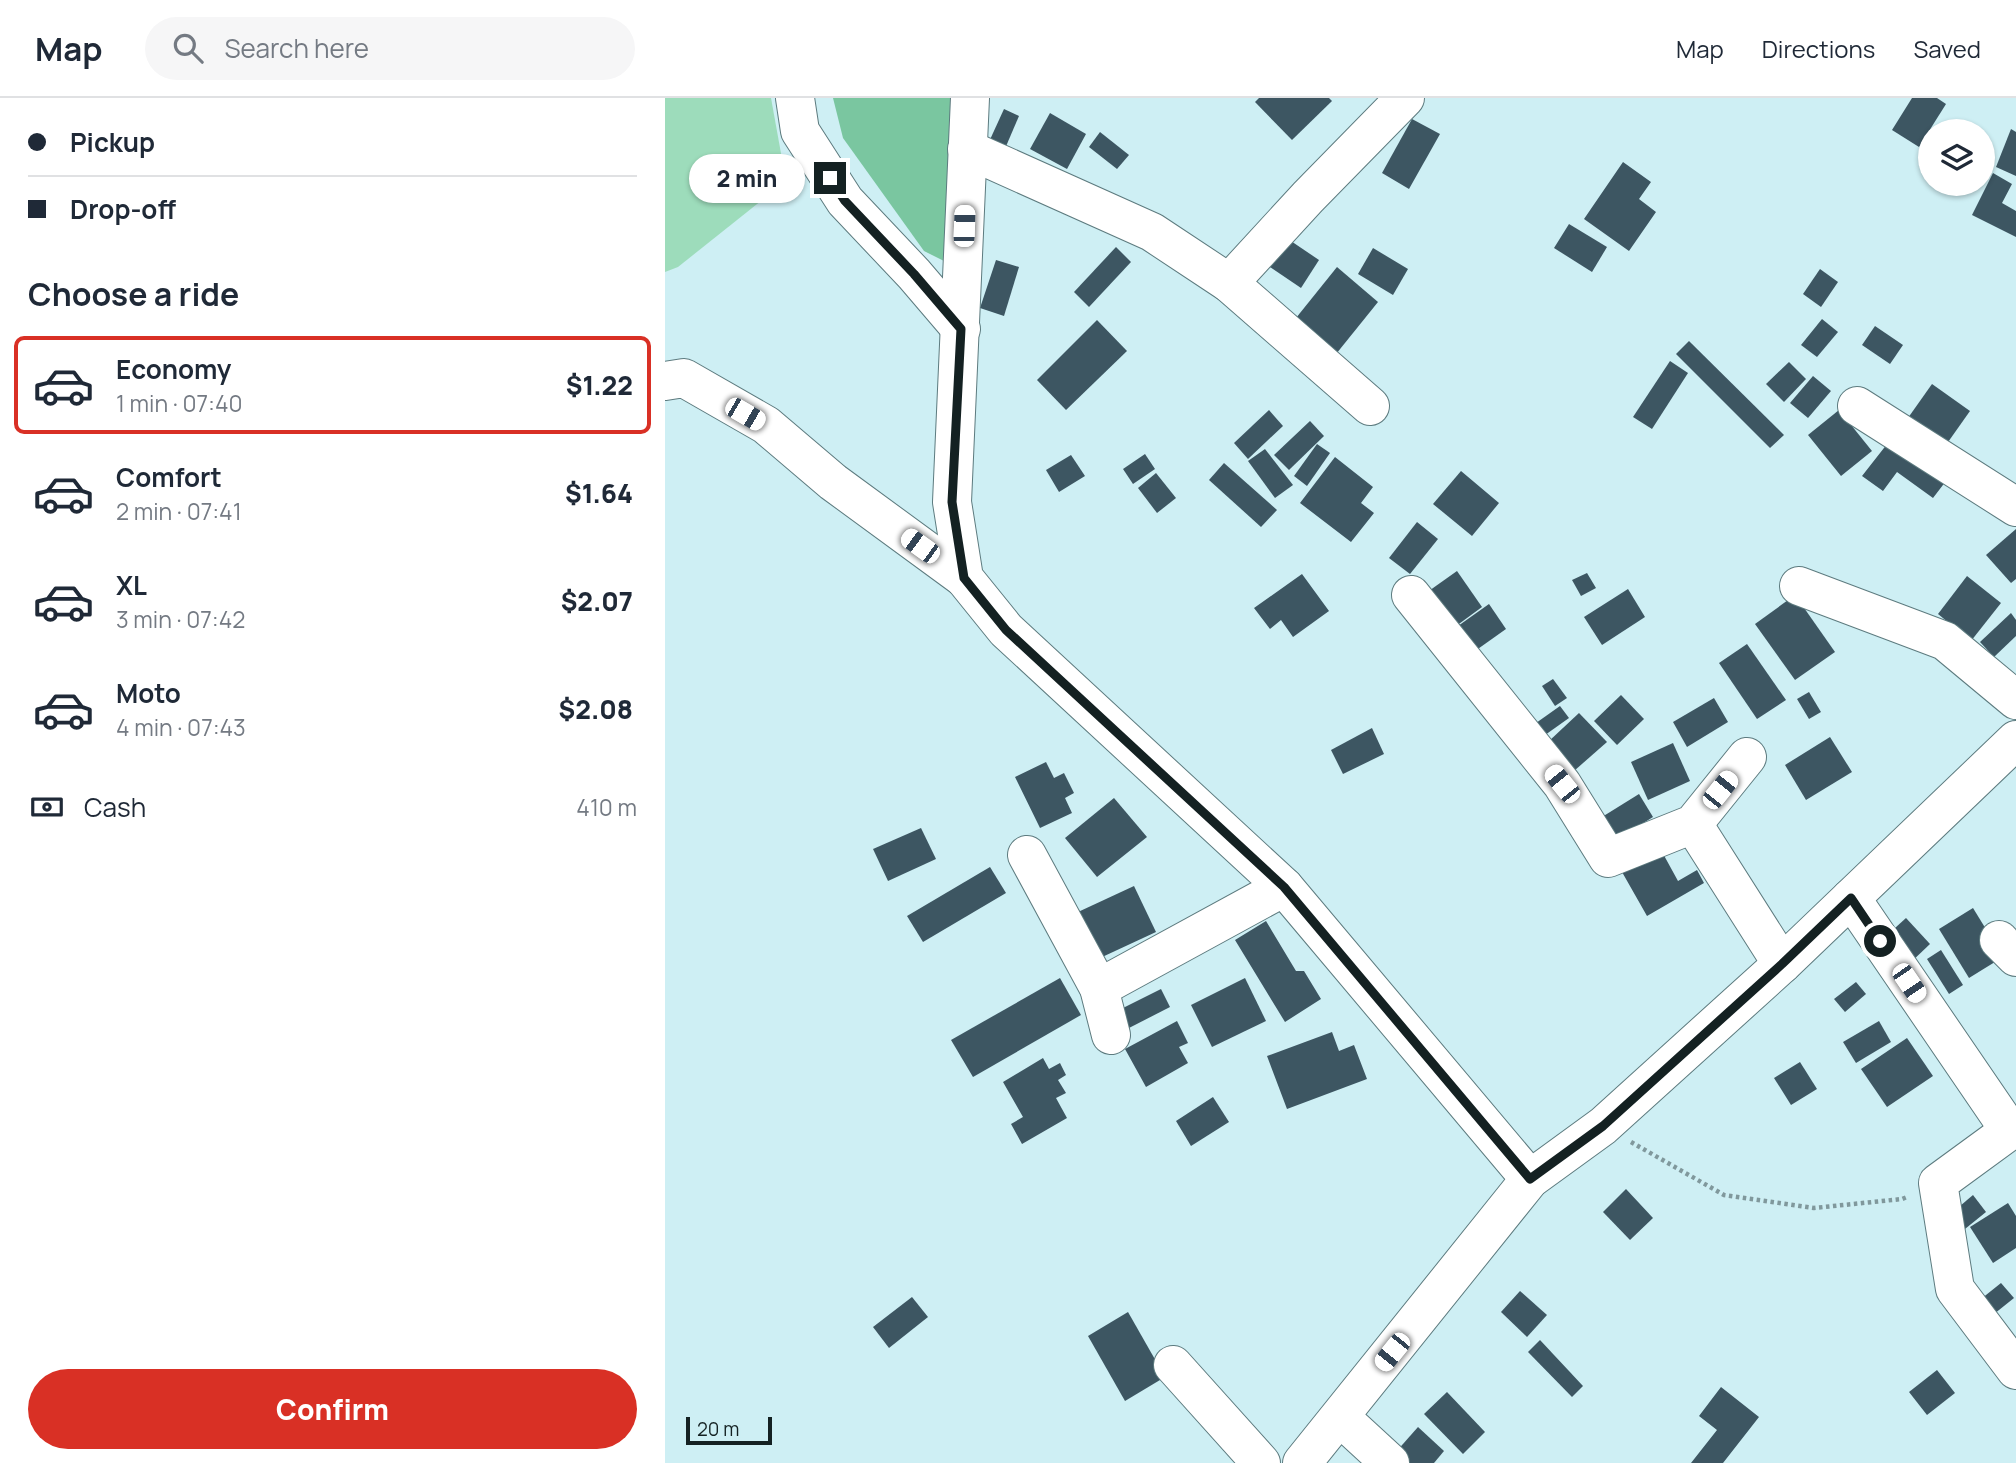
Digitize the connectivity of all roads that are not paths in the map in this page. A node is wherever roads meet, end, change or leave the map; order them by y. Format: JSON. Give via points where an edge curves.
{"nodes":[{"id":1,"x":795,"y":98,"type":"edge"},
{"id":2,"x":970,"y":98,"type":"edge"},
{"id":3,"x":1405,"y":98,"type":"edge"},
{"id":4,"x":967,"y":149,"type":"junction"},
{"id":5,"x":1229,"y":283,"type":"junction"},
{"id":6,"x":961,"y":329,"type":"junction"},
{"id":7,"x":665,"y":381,"type":"edge"},
{"id":8,"x":1370,"y":406,"type":"dead end"},
{"id":9,"x":1857,"y":406,"type":"dead end"},
{"id":10,"x":2016,"y":508,"type":"edge"},
{"id":11,"x":964,"y":578,"type":"junction"},
{"id":12,"x":1799,"y":586,"type":"dead end"},
{"id":13,"x":1411,"y":595,"type":"dead end"},
{"id":14,"x":2016,"y":700,"type":"edge"},
{"id":15,"x":2016,"y":740,"type":"edge"},
{"id":16,"x":1747,"y":757,"type":"dead end"},
{"id":17,"x":1693,"y":824,"type":"junction"},
{"id":18,"x":1027,"y":855,"type":"dead end"},
{"id":19,"x":1284,"y":887,"type":"junction"},
{"id":20,"x":1851,"y":898,"type":"junction"},
{"id":21,"x":1782,"y":964,"type":"junction"},
{"id":22,"x":1099,"y":988,"type":"junction"},
{"id":23,"x":1111,"y":1035,"type":"dead end"},
{"id":24,"x":2013,"y":1128,"type":"edge"},
{"id":25,"x":1530,"y":1179,"type":"junction"},
{"id":26,"x":1173,"y":1365,"type":"dead end"},
{"id":27,"x":2016,"y":1370,"type":"edge"},
{"id":28,"x":1340,"y":1417,"type":"junction"},
{"id":29,"x":1261,"y":1463,"type":"edge"},
{"id":30,"x":1302,"y":1463,"type":"edge"},
{"id":31,"x":1390,"y":1463,"type":"edge"}],
"edges":[{"from":1,"to":6,"type":"street","via":[[800,131],[845,201]]},
{"from":2,"to":4,"type":"street"},
{"from":3,"to":5,"type":"street"},
{"from":4,"to":5,"type":"street","via":[[1152,232]]},
{"from":4,"to":6,"type":"street"},
{"from":5,"to":8,"type":"street"},
{"from":6,"to":11,"type":"street","via":[[952,502]]},
{"from":7,"to":11,"type":"street","via":[[684,378],[766,425],[833,482]]},
{"from":9,"to":10,"type":"street"},
{"from":11,"to":19,"type":"street","via":[[1006,630]]},
{"from":12,"to":14,"type":"street","via":[[1945,641]]},
{"from":13,"to":17,"type":"street","via":[[1562,784],[1608,858]]},
{"from":15,"to":20,"type":"street"},
{"from":16,"to":17,"type":"street"},
{"from":17,"to":21,"type":"street"},
{"from":18,"to":22,"type":"street"},
{"from":19,"to":22,"type":"street"},
{"from":19,"to":25,"type":"street"},
{"from":20,"to":21,"type":"street"},
{"from":20,"to":24,"type":"street"},
{"from":21,"to":25,"type":"street","via":[[1603,1126]]},
{"from":22,"to":23,"type":"street"},
{"from":24,"to":27,"type":"street","via":[[1938,1183],[1955,1289]]},
{"from":25,"to":28,"type":"street"},
{"from":26,"to":29,"type":"street"},
{"from":28,"to":30,"type":"street"},
{"from":28,"to":31,"type":"street"}]}
